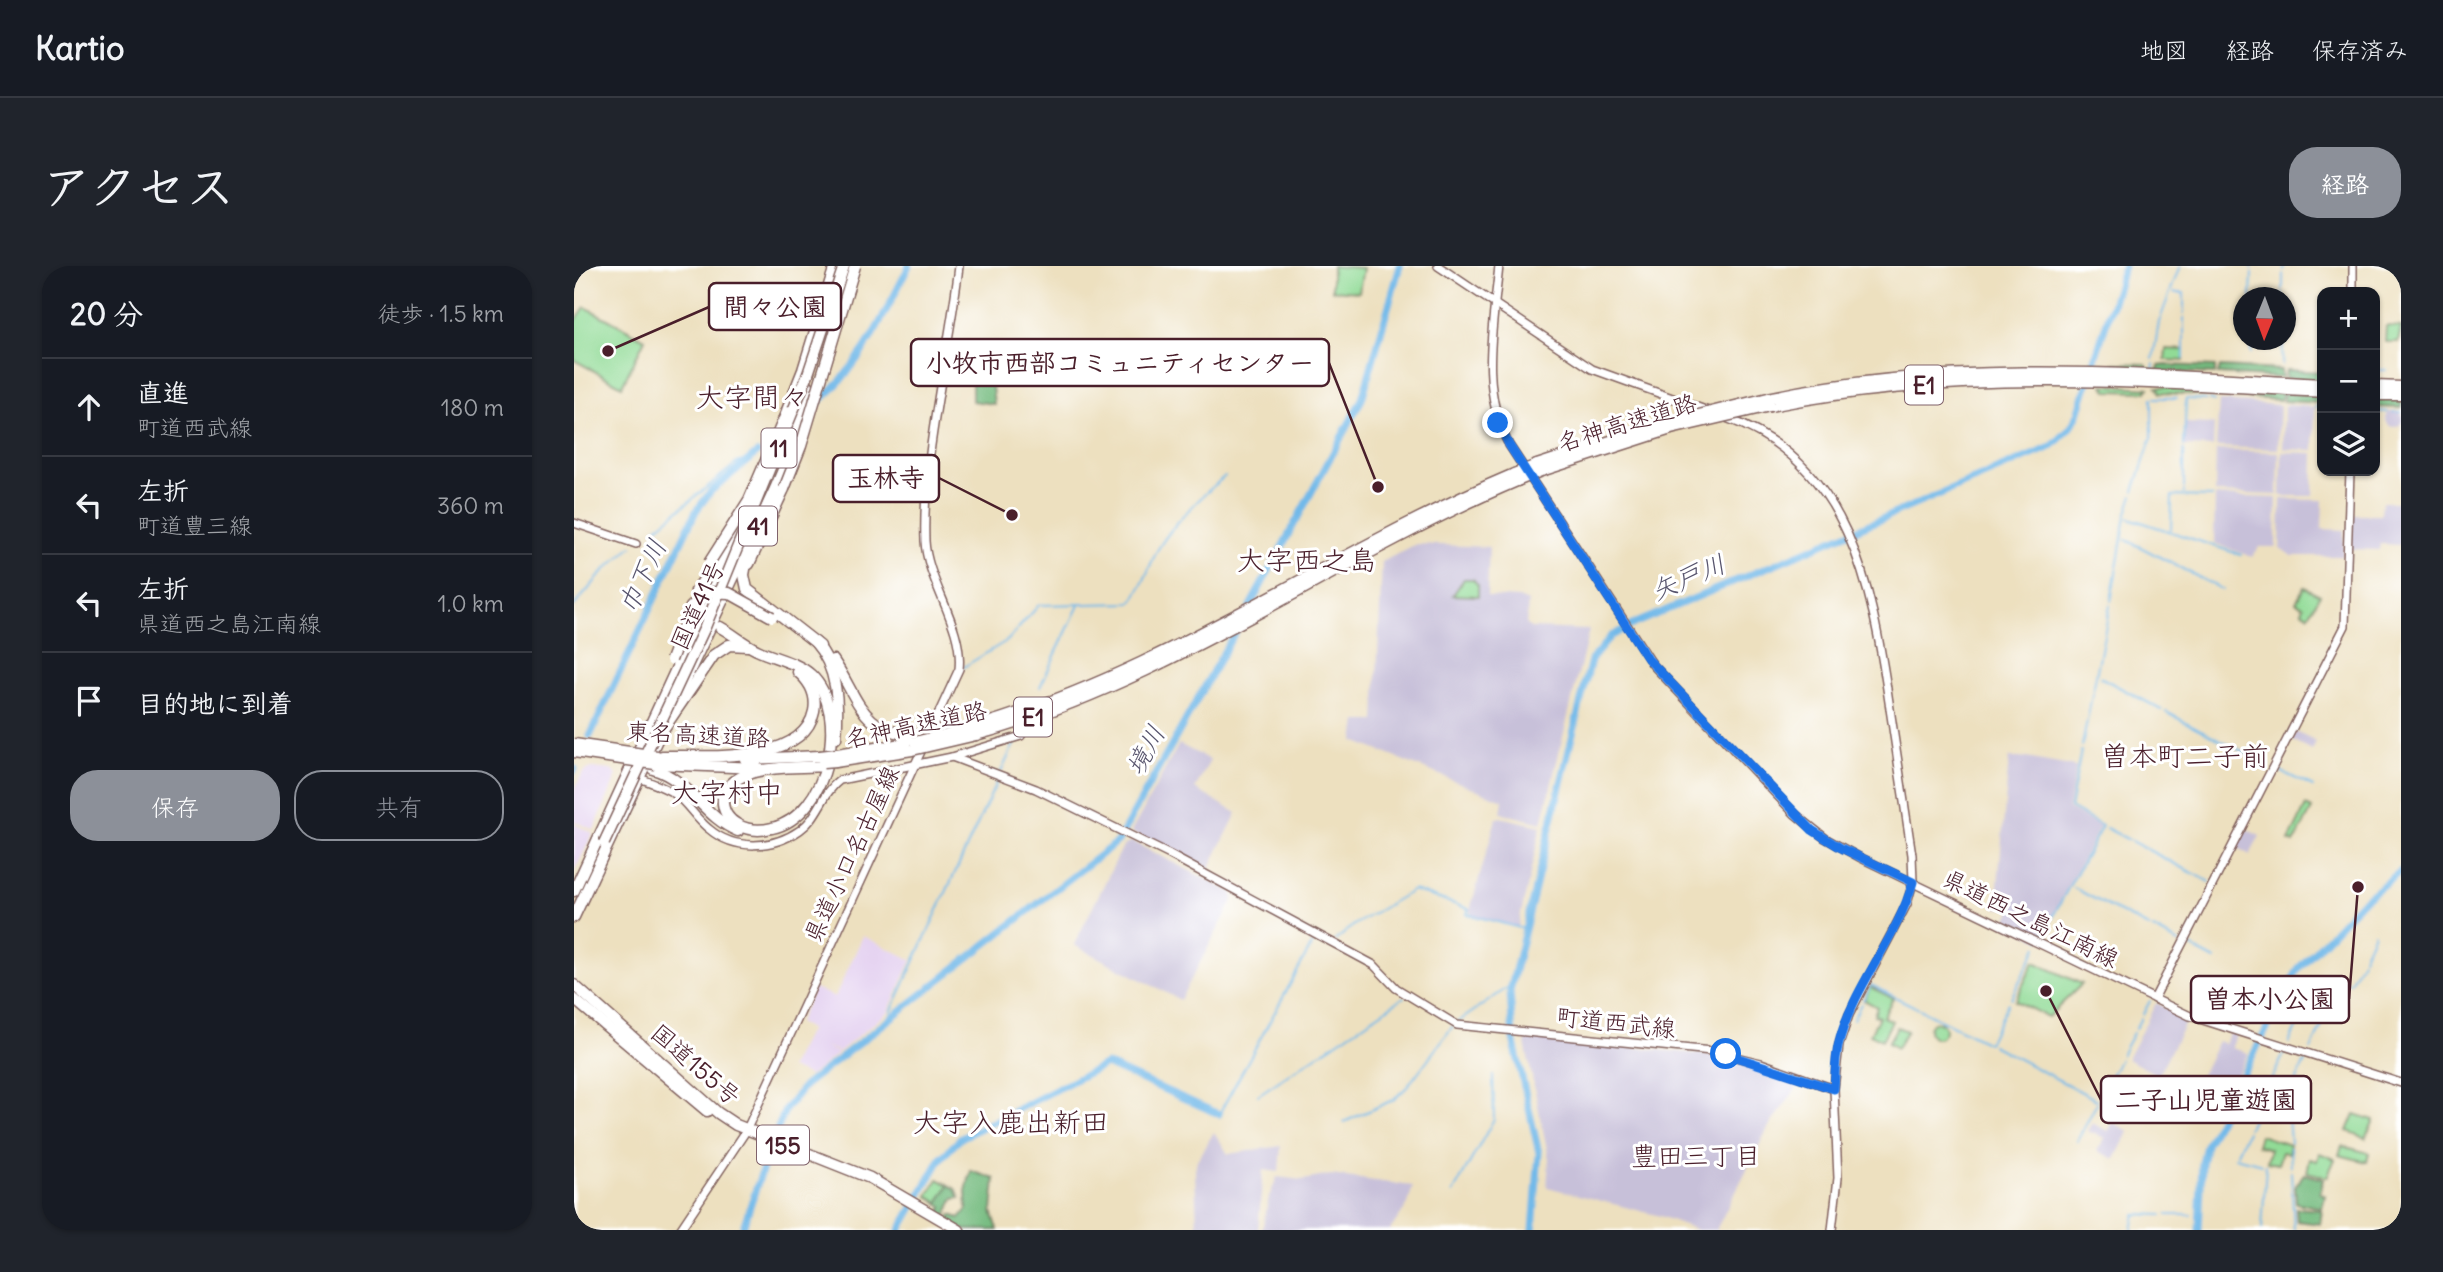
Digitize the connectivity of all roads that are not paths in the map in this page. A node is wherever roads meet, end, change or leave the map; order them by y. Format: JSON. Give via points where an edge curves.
{"nodes":[{"id":1,"x":835,"y":266,"type":"edge"},
{"id":2,"x":846,"y":266,"type":"edge"},
{"id":3,"x":856,"y":266,"type":"edge"},
{"id":4,"x":959,"y":266,"type":"edge"},
{"id":5,"x":1438,"y":266,"type":"edge"},
{"id":6,"x":1499,"y":266,"type":"edge"},
{"id":7,"x":2353,"y":266,"type":"edge"},
{"id":8,"x":2353,"y":287,"type":"edge"},
{"id":9,"x":836,"y":291,"type":"junction"},
{"id":10,"x":1495,"y":306,"type":"junction"},
{"id":11,"x":2105,"y":377,"type":"junction"},
{"id":12,"x":2317,"y":384,"type":"edge"},
{"id":13,"x":2380,"y":386,"type":"edge"},
{"id":14,"x":2401,"y":387,"type":"edge"},
{"id":15,"x":2317,"y":392,"type":"edge"},
{"id":16,"x":2380,"y":395,"type":"edge"},
{"id":17,"x":2401,"y":396,"type":"edge"},
{"id":18,"x":2350,"y":476,"type":"edge"},
{"id":19,"x":574,"y":523,"type":"edge"},
{"id":20,"x":739,"y":531,"type":"junction"},
{"id":21,"x":751,"y":538,"type":"junction"},
{"id":22,"x":636,"y":544,"type":"dead end"},
{"id":23,"x":728,"y":589,"type":"junction"},
{"id":24,"x":1267,"y":602,"type":"junction"},
{"id":25,"x":778,"y":615,"type":"junction"},
{"id":26,"x":720,"y":627,"type":"dead end"},
{"id":27,"x":815,"y":642,"type":"junction"},
{"id":28,"x":754,"y":648,"type":"junction"},
{"id":29,"x":1166,"y":655,"type":"junction"},
{"id":30,"x":780,"y":661,"type":"junction"},
{"id":31,"x":669,"y":688,"type":"junction"},
{"id":32,"x":975,"y":731,"type":"junction"},
{"id":33,"x":660,"y":735,"type":"junction"},
{"id":34,"x":1021,"y":736,"type":"dead end"},
{"id":35,"x":915,"y":742,"type":"junction"},
{"id":36,"x":574,"y":744,"type":"edge"},
{"id":37,"x":574,"y":752,"type":"edge"},
{"id":38,"x":952,"y":757,"type":"junction"},
{"id":39,"x":657,"y":761,"type":"junction"},
{"id":40,"x":829,"y":761,"type":"junction"},
{"id":41,"x":914,"y":766,"type":"junction"},
{"id":42,"x":710,"y":768,"type":"joint"},
{"id":43,"x":628,"y":773,"type":"junction"},
{"id":44,"x":641,"y":779,"type":"junction"},
{"id":45,"x":1913,"y":882,"type":"junction"},
{"id":46,"x":574,"y":891,"type":"edge"},
{"id":47,"x":574,"y":903,"type":"edge"},
{"id":48,"x":574,"y":917,"type":"edge"},
{"id":49,"x":574,"y":984,"type":"edge"},
{"id":50,"x":574,"y":999,"type":"edge"},
{"id":51,"x":2154,"y":999,"type":"junction"},
{"id":52,"x":648,"y":1052,"type":"junction"},
{"id":53,"x":667,"y":1067,"type":"junction"},
{"id":54,"x":2401,"y":1083,"type":"edge"},
{"id":55,"x":1834,"y":1089,"type":"junction"},
{"id":56,"x":707,"y":1111,"type":"junction"},
{"id":57,"x":744,"y":1133,"type":"junction"},
{"id":58,"x":957,"y":1229,"type":"edge"},
{"id":59,"x":680,"y":1230,"type":"edge"},
{"id":60,"x":1832,"y":1230,"type":"edge"}],
"edges":[{"from":1,"to":20,"type":"highway","name":"国道41号","number":"41","via":[[803,370]]},
{"from":2,"to":9,"type":"highway","number":"11","bridge":true},
{"from":2,"to":23,"type":"highway","number":"11","bridge":true,"via":[[791,435],[735,558]]},
{"from":3,"to":21,"type":"highway","name":"国道41号","number":"41","via":[[823,376]]},
{"from":3,"to":25,"type":"highway","bridge":true,"via":[[801,446],[749,562],[753,586]]},
{"from":4,"to":41,"type":"street","name":"県道小口名古屋線","via":[[933,443],[925,542],[960,663]]},
{"from":5,"to":10,"type":"street"},
{"from":6,"to":10,"type":"street","name":"県道西之島江南線"},
{"from":7,"to":8,"type":"street"},
{"from":9,"to":20,"type":"highway","bridge":true,"via":[[753,492],[696,593]]},
{"from":9,"to":47,"type":"highway","number":"11","bridge":true,"via":[[804,385],[705,627]]},
{"from":10,"to":45,"type":"street","name":"県道西之島江南線","via":[[1489,381],[1500,428],[1632,636],[1674,688],[1812,830]]},
{"from":10,"to":45,"type":"street","via":[[1592,369],[1741,423],[1775,442],[1822,487],[1869,589],[1877,623]]},
{"from":11,"to":12,"type":"highway","name":"名神高速道路","number":"E1"},
{"from":11,"to":15,"type":"highway","name":"名神高速道路","number":"E1"},
{"from":11,"to":24,"type":"highway","name":"名神高速道路","number":"E1","bridge":true,"via":[[1918,377],[1771,402],[1668,426],[1516,478]]},
{"from":13,"to":14,"type":"highway"},
{"from":16,"to":17,"type":"highway"},
{"from":18,"to":51,"type":"street","via":[[2345,626]]},
{"from":19,"to":22,"type":"street"},
{"from":20,"to":31,"type":"highway","name":"国道41号","number":"41"},
{"from":21,"to":23,"type":"highway","name":"国道41号","number":"41"},
{"from":21,"to":25,"type":"highway","via":[[747,589]]},
{"from":23,"to":33,"type":"highway","name":"国道41号","number":"41"},
{"from":24,"to":29,"type":"highway","name":"名神高速道路","number":"E1"},
{"from":24,"to":29,"type":"highway","name":"名神高速道路","number":"E1","via":[[1227,627]]},
{"from":25,"to":27,"type":"highway"},
{"from":25,"to":31,"type":"highway","bridge":true,"via":[[729,593],[706,592],[691,607],[671,660]]},
{"from":26,"to":28,"type":"highway"},
{"from":27,"to":35,"type":"highway","via":[[831,657],[870,720]]},
{"from":27,"to":39,"type":"highway","via":[[827,657],[834,679],[836,740],[824,787],[800,821],[768,834],[739,832],[720,821]]},
{"from":28,"to":30,"type":"highway"},
{"from":28,"to":33,"type":"highway","via":[[734,644],[718,651]]},
{"from":29,"to":32,"type":"highway","name":"名神高速道路","number":"E1","via":[[1088,691]]},
{"from":30,"to":39,"type":"highway","via":[[804,677],[814,695],[813,716],[800,734],[778,747],[752,753]]},
{"from":30,"to":40,"type":"highway","via":[[807,672],[823,695],[831,730],[822,780],[807,806],[780,826],[742,827],[724,810],[727,789],[743,776]]},
{"from":31,"to":43,"type":"highway","name":"国道41号","number":"41"},
{"from":32,"to":35,"type":"highway","name":"名神高速道路","number":"E1","bridge":true},
{"from":32,"to":35,"type":"highway","name":"名神高速道路","number":"E1","bridge":true},
{"from":33,"to":44,"type":"highway","name":"国道41号","number":"41"},
{"from":34,"to":38,"type":"street"},
{"from":35,"to":40,"type":"highway","name":"名神高速道路","number":"E1"},
{"from":35,"to":40,"type":"highway","name":"名神高速道路","number":"E1","via":[[859,759]]},
{"from":36,"to":39,"type":"highway","name":"東名高速道路","number":"E1","bridge":true},
{"from":37,"to":39,"type":"highway","bridge":true},
{"from":38,"to":41,"type":"street"},
{"from":38,"to":55,"type":"street","name":"町道西武線","via":[[1037,789],[1170,855],[1374,965],[1396,988],[1452,1024],[1712,1051]]},
{"from":39,"to":40,"type":"highway","name":"東名高速道路","number":"E1"},
{"from":39,"to":42,"type":"highway","name":"東名高速道路","number":"E1"},
{"from":40,"to":42,"type":"highway","name":"名神高速道路","number":"E1"},
{"from":41,"to":44,"type":"street","via":[[840,780],[804,827],[764,845],[727,840],[674,794]]},
{"from":41,"to":57,"type":"street","name":"県道小口名古屋線"},
{"from":43,"to":44,"type":"street"},
{"from":43,"to":46,"type":"highway","name":"国道41号","number":"41"},
{"from":44,"to":48,"type":"highway","name":"国道41号","number":"41"},
{"from":45,"to":51,"type":"street","name":"県道西之島江南線"},
{"from":45,"to":55,"type":"street","via":[[1846,1023]]},
{"from":49,"to":52,"type":"highway","name":"国道155号","number":"155"},
{"from":49,"to":53,"type":"highway","number":"155"},
{"from":50,"to":56,"type":"highway","number":"155"},
{"from":51,"to":54,"type":"street","name":"県道西之島江南線","via":[[2205,1022]]},
{"from":52,"to":53,"type":"highway","name":"国道155号","number":"155"},
{"from":52,"to":56,"type":"highway","name":"国道155号","number":"155"},
{"from":53,"to":57,"type":"highway","name":"国道155号","number":"155"},
{"from":55,"to":60,"type":"street","via":[[1838,1178]]},
{"from":56,"to":57,"type":"highway","name":"国道155号","number":"155"},
{"from":57,"to":58,"type":"highway","name":"国道155号","number":"155","via":[[912,1203]]},
{"from":57,"to":59,"type":"street","name":"県道小口名古屋線"}]}
